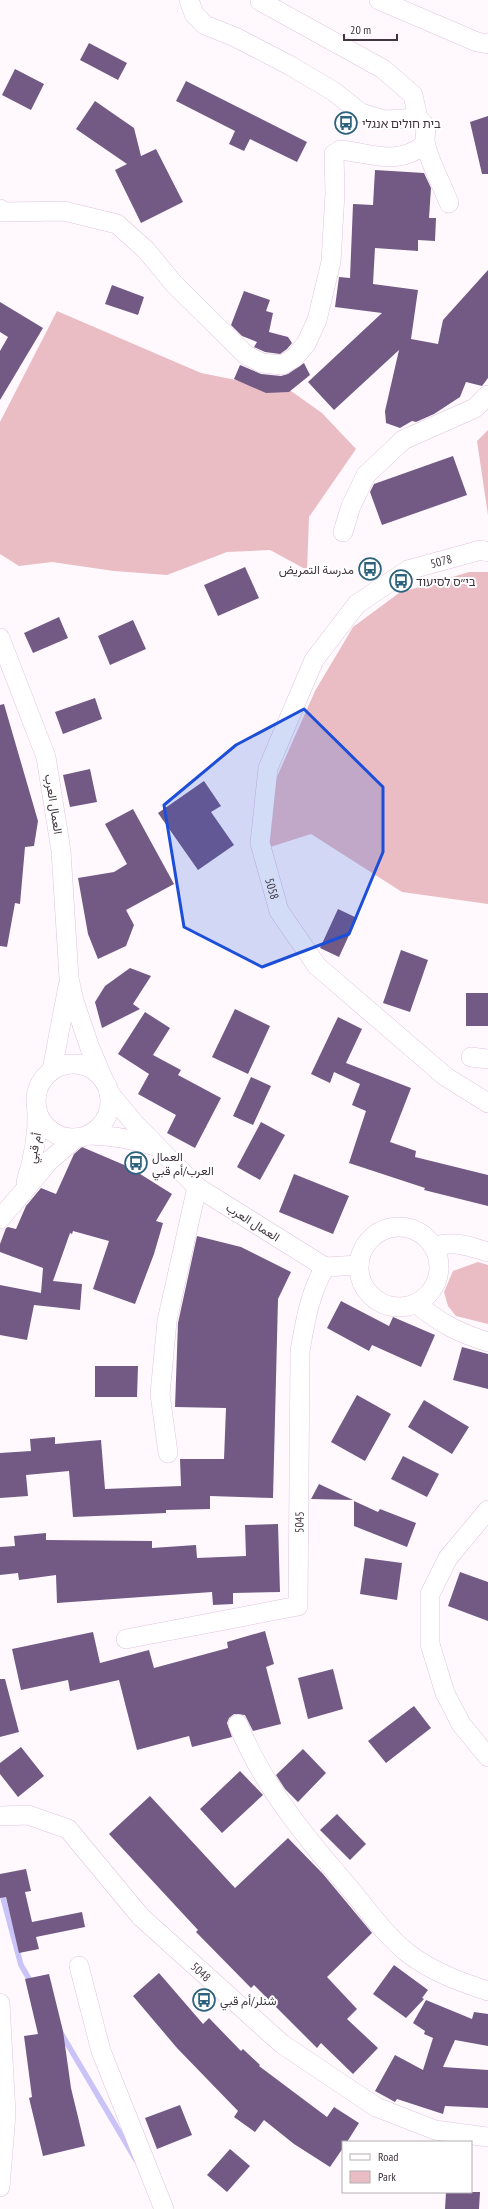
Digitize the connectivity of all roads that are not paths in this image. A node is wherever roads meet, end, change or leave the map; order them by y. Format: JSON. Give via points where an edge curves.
{"nodes":[{"id":1,"x":189,"y":0,"type":"edge"},
{"id":2,"x":379,"y":0,"type":"edge"},
{"id":3,"x":260,"y":1,"type":"dead end"},
{"id":4,"x":488,"y":44,"type":"edge"},
{"id":5,"x":418,"y":118,"type":"junction"},
{"id":6,"x":425,"y":144,"type":"junction"},
{"id":7,"x":449,"y":203,"type":"dead end"},
{"id":8,"x":0,"y":209,"type":"edge"},
{"id":9,"x":488,"y":395,"type":"edge"},
{"id":10,"x":343,"y":532,"type":"dead end"},
{"id":11,"x":488,"y":552,"type":"edge"},
{"id":12,"x":357,"y":604,"type":"joint"},
{"id":13,"x":0,"y":638,"type":"edge"},
{"id":14,"x":69,"y":978,"type":"junction"},
{"id":15,"x":52,"y":1070,"type":"junction"},
{"id":16,"x":107,"y":1087,"type":"junction"},
{"id":17,"x":36,"y":1103,"type":"junction"},
{"id":18,"x":488,"y":1103,"type":"edge"},
{"id":19,"x":82,"y":1136,"type":"junction"},
{"id":20,"x":160,"y":1148,"type":"junction"},
{"id":21,"x":197,"y":1187,"type":"junction"},
{"id":22,"x":23,"y":1193,"type":"junction"},
{"id":23,"x":0,"y":1219,"type":"edge"},
{"id":24,"x":433,"y":1247,"type":"junction"},
{"id":25,"x":488,"y":1252,"type":"edge"},
{"id":26,"x":359,"y":1265,"type":"junction"},
{"id":27,"x":325,"y":1267,"type":"junction"},
{"id":28,"x":416,"y":1303,"type":"junction"},
{"id":29,"x":488,"y":1342,"type":"edge"},
{"id":30,"x":168,"y":1453,"type":"dead end"},
{"id":31,"x":488,"y":1510,"type":"edge"},
{"id":32,"x":126,"y":1639,"type":"dead end"},
{"id":33,"x":238,"y":1724,"type":"dead end"},
{"id":34,"x":488,"y":1757,"type":"edge"},
{"id":35,"x":0,"y":1816,"type":"edge"},
{"id":36,"x":79,"y":1966,"type":"dead end"},
{"id":37,"x":488,"y":1991,"type":"edge"},
{"id":38,"x":0,"y":2003,"type":"edge"},
{"id":39,"x":488,"y":2137,"type":"edge"},
{"id":40,"x":0,"y":2187,"type":"edge"},
{"id":41,"x":164,"y":2209,"type":"edge"}],
"edges":[{"from":1,"to":5,"type":"street","via":[[194,14],[205,25],[235,37],[289,65],[333,91],[361,113],[385,120]]},
{"from":2,"to":4,"type":"street","via":[[477,42]]},
{"from":3,"to":5,"type":"street","via":[[383,69],[413,95]]},
{"from":5,"to":6,"type":"street","via":[[424,124],[427,134]]},
{"from":6,"to":7,"type":"street"},
{"from":6,"to":8,"type":"street","via":[[417,151],[400,158],[340,150],[334,154],[335,193],[331,262],[317,320],[306,344],[294,358],[282,365],[262,363],[246,355],[174,284],[146,250],[117,224],[64,211],[4,212]]},
{"from":9,"to":10,"type":"street","via":[[475,408],[403,440],[366,475],[351,506]]},
{"from":11,"to":12,"type":"street","name":"5078","via":[[480,550],[408,570]]},
{"from":12,"to":18,"type":"street","name":"5058","via":[[314,660],[268,768],[260,843],[279,911],[317,966],[446,1077]]},
{"from":13,"to":14,"type":"street","name":"العمال العرب","via":[[46,757],[61,851]]},
{"from":14,"to":15,"type":"street","name":"العمال العرب"},
{"from":14,"to":16,"type":"street","name":"العمال العرب","via":[[74,1001]]},
{"from":15,"to":16,"type":"street","via":[[60,1066],[80,1064],[98,1073]]},
{"from":15,"to":17,"type":"street","via":[[43,1079]]},
{"from":16,"to":19,"type":"street","via":[[108,1113],[97,1129]]},
{"from":16,"to":20,"type":"street","name":"العمال العرب","via":[[136,1125]]},
{"from":17,"to":19,"type":"street","via":[[40,1117],[49,1129],[61,1136]]},
{"from":17,"to":22,"type":"street","name":"أم قبي","via":[[38,1132],[34,1157]]},
{"from":19,"to":20,"type":"street","name":"العمال العرب","via":[[112,1135]]},
{"from":19,"to":22,"type":"street","name":"أم قبي","via":[[50,1160]]},
{"from":20,"to":21,"type":"street","name":"العمال العرب"},
{"from":21,"to":27,"type":"street","name":"العمال العرب"},
{"from":21,"to":30,"type":"street","via":[[167,1321],[160,1394]]},
{"from":22,"to":23,"type":"street","name":"أم قبي"},
{"from":24,"to":25,"type":"street","via":[[444,1243],[460,1243]]},
{"from":24,"to":26,"type":"street","via":[[420,1233],[410,1229],[390,1228],[372,1238],[363,1250]]},
{"from":24,"to":28,"type":"street","via":[[438,1266],[435,1284],[424,1298]]},
{"from":26,"to":27,"type":"street"},
{"from":26,"to":28,"type":"street","via":[[360,1278],[374,1298],[394,1307]]},
{"from":27,"to":32,"type":"street","name":"5045","via":[[319,1277],[306,1317],[300,1351],[298,1606]]},
{"from":28,"to":29,"type":"street","via":[[461,1334]]},
{"from":31,"to":34,"type":"street","via":[[448,1558],[430,1594],[430,1644],[445,1693],[462,1724]]},
{"from":33,"to":37,"type":"street","via":[[249,1750],[299,1828],[378,1922],[409,1954],[450,1979]]},
{"from":35,"to":39,"type":"street","name":"5048","via":[[28,1815],[68,1829],[141,1917],[282,2044],[376,2107],[435,2130]]},
{"from":36,"to":41,"type":"street","via":[[101,2051]]},
{"from":38,"to":40,"type":"street","via":[[6,2114]]}]}
